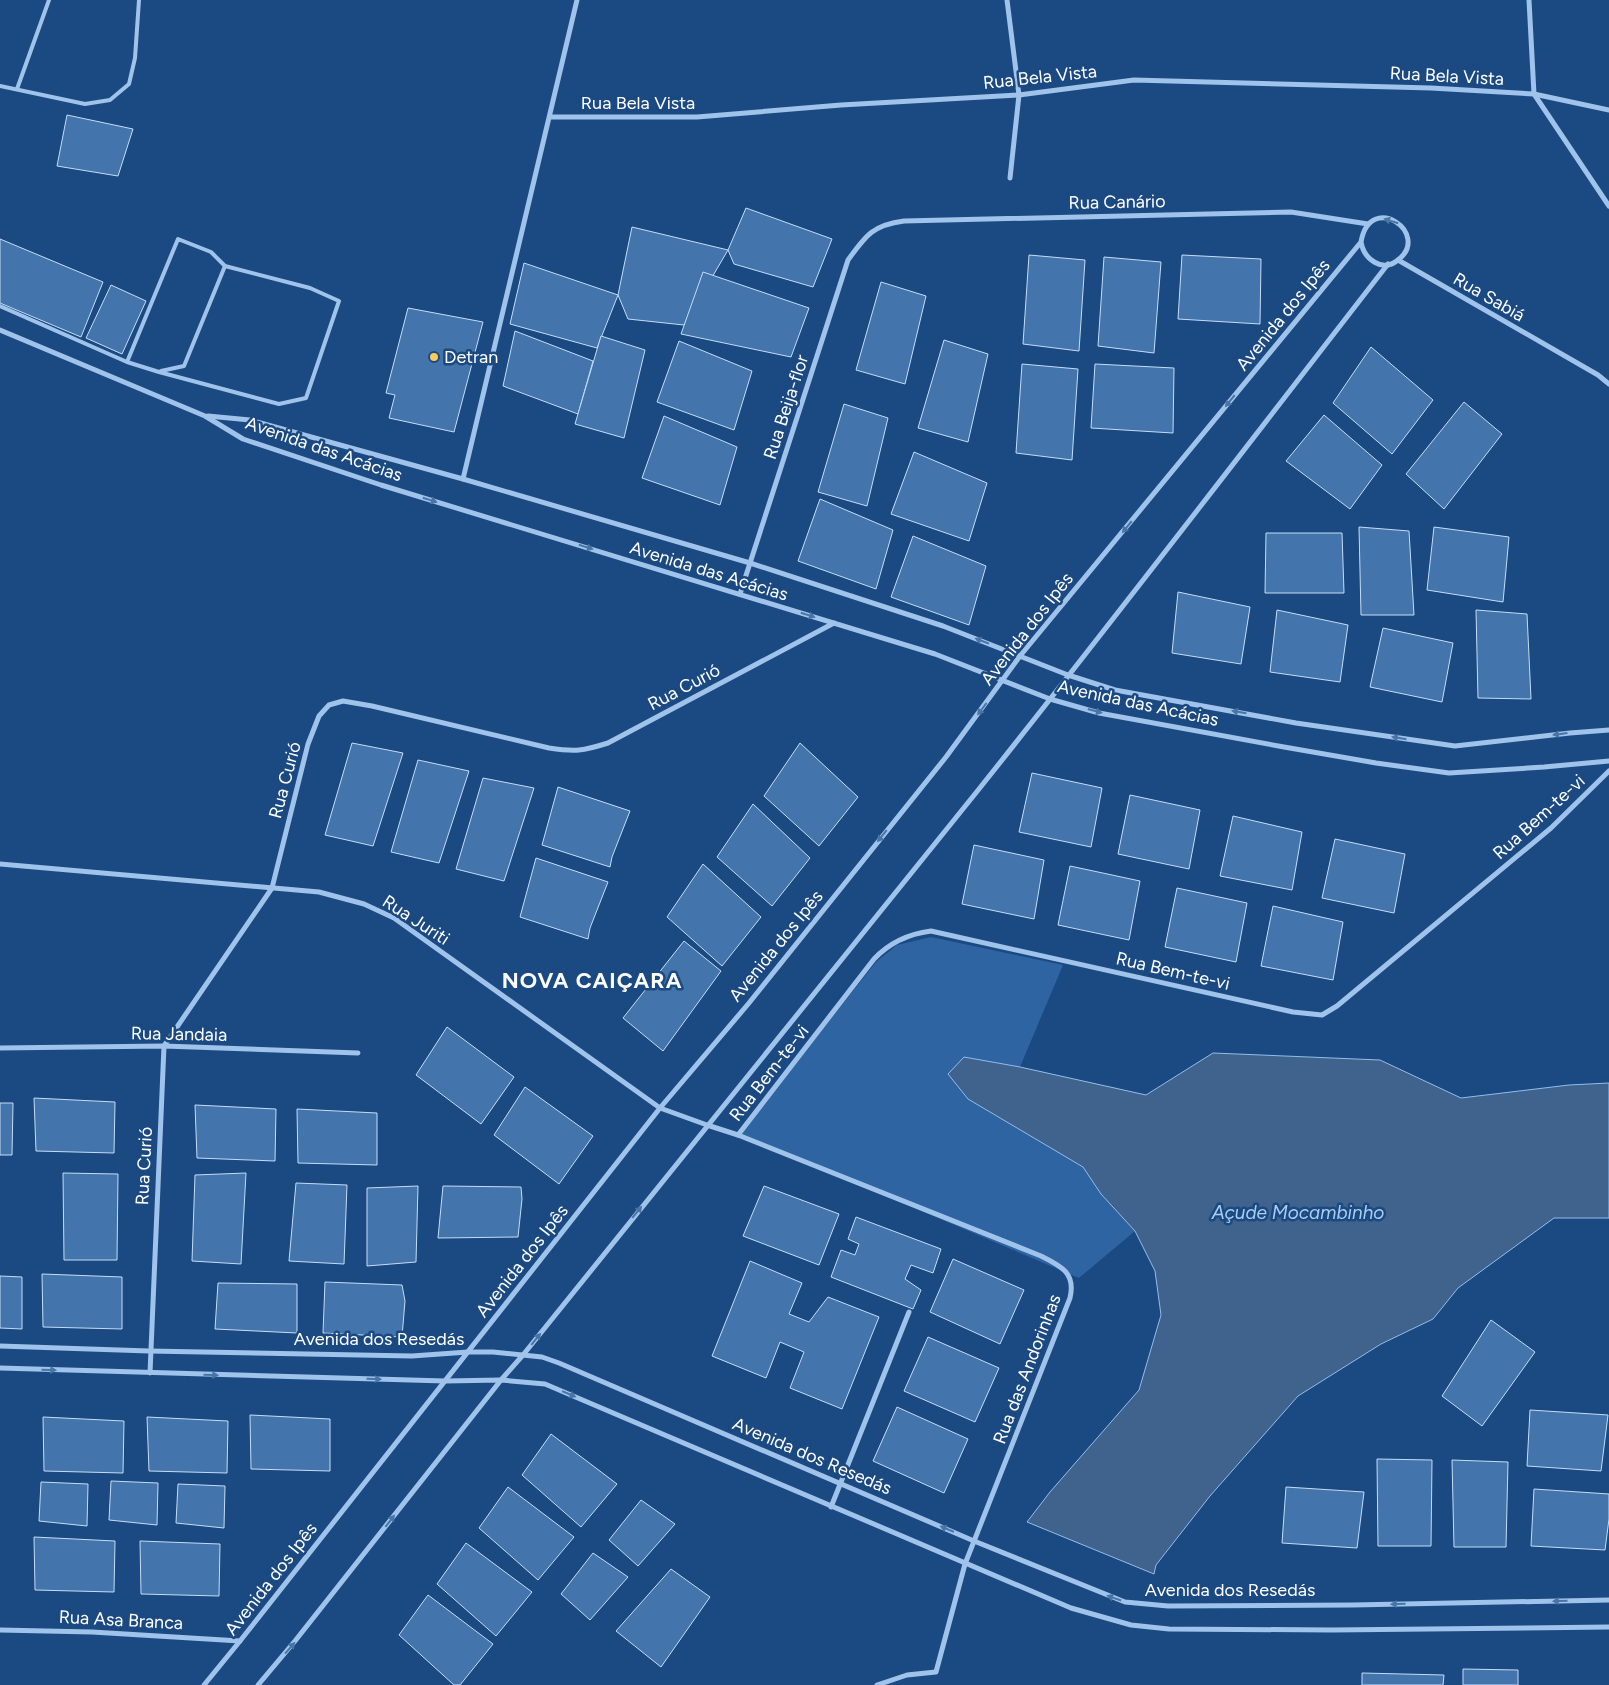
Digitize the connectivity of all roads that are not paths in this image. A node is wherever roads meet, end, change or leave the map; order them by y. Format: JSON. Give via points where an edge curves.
{"nodes":[{"id":1,"x":49,"y":0,"type":"edge"},
{"id":2,"x":139,"y":0,"type":"edge"},
{"id":3,"x":577,"y":0,"type":"edge"},
{"id":4,"x":1007,"y":0,"type":"edge"},
{"id":5,"x":1529,"y":0,"type":"edge"},
{"id":6,"x":0,"y":86,"type":"edge"},
{"id":7,"x":17,"y":89,"type":"junction"},
{"id":8,"x":1534,"y":94,"type":"junction"},
{"id":9,"x":1020,"y":95,"type":"junction"},
{"id":10,"x":1609,"y":110,"type":"edge"},
{"id":11,"x":550,"y":117,"type":"junction"},
{"id":12,"x":1010,"y":178,"type":"dead end"},
{"id":13,"x":1609,"y":206,"type":"edge"},
{"id":14,"x":1368,"y":224,"type":"junction"},
{"id":15,"x":868,"y":234,"type":"joint"},
{"id":16,"x":1361,"y":242,"type":"junction"},
{"id":17,"x":1398,"y":260,"type":"junction"},
{"id":18,"x":1388,"y":264,"type":"junction"},
{"id":19,"x":225,"y":266,"type":"junction"},
{"id":20,"x":0,"y":306,"type":"edge"},
{"id":21,"x":0,"y":330,"type":"edge"},
{"id":22,"x":127,"y":362,"type":"junction"},
{"id":23,"x":159,"y":372,"type":"junction"},
{"id":24,"x":1609,"y":384,"type":"edge"},
{"id":25,"x":205,"y":416,"type":"junction"},
{"id":26,"x":463,"y":479,"type":"junction"},
{"id":27,"x":750,"y":563,"type":"junction"},
{"id":28,"x":740,"y":594,"type":"junction"},
{"id":29,"x":834,"y":623,"type":"junction"},
{"id":30,"x":1020,"y":656,"type":"junction"},
{"id":31,"x":1068,"y":675,"type":"junction"},
{"id":32,"x":1004,"y":680,"type":"junction"},
{"id":33,"x":1050,"y":699,"type":"junction"},
{"id":34,"x":1609,"y":730,"type":"edge"},
{"id":35,"x":1609,"y":761,"type":"edge"},
{"id":36,"x":1609,"y":771,"type":"edge"},
{"id":37,"x":0,"y":864,"type":"edge"},
{"id":38,"x":272,"y":888,"type":"junction"},
{"id":39,"x":164,"y":1046,"type":"junction"},
{"id":40,"x":0,"y":1048,"type":"edge"},
{"id":41,"x":358,"y":1053,"type":"dead end"},
{"id":42,"x":660,"y":1108,"type":"junction"},
{"id":43,"x":707,"y":1126,"type":"junction"},
{"id":44,"x":738,"y":1135,"type":"junction"},
{"id":45,"x":909,"y":1312,"type":"dead end"},
{"id":46,"x":0,"y":1346,"type":"edge"},
{"id":47,"x":149,"y":1351,"type":"junction"},
{"id":48,"x":468,"y":1352,"type":"junction"},
{"id":49,"x":522,"y":1356,"type":"junction"},
{"id":50,"x":0,"y":1368,"type":"edge"},
{"id":51,"x":150,"y":1373,"type":"junction"},
{"id":52,"x":501,"y":1380,"type":"junction"},
{"id":53,"x":445,"y":1381,"type":"junction"},
{"id":54,"x":839,"y":1483,"type":"junction"},
{"id":55,"x":831,"y":1507,"type":"junction"},
{"id":56,"x":974,"y":1541,"type":"junction"},
{"id":57,"x":965,"y":1564,"type":"junction"},
{"id":58,"x":1609,"y":1600,"type":"edge"},
{"id":59,"x":1609,"y":1627,"type":"edge"},
{"id":60,"x":0,"y":1630,"type":"edge"},
{"id":61,"x":240,"y":1641,"type":"junction"},
{"id":62,"x":204,"y":1685,"type":"edge"},
{"id":63,"x":258,"y":1685,"type":"edge"},
{"id":64,"x":877,"y":1685,"type":"edge"}],
"edges":[{"from":1,"to":7,"type":"lane"},
{"from":2,"to":7,"type":"lane","via":[[135,58],[128,84],[110,100],[85,104]]},
{"from":3,"to":11,"type":"street"},
{"from":4,"to":9,"type":"street"},
{"from":5,"to":8,"type":"street"},
{"from":6,"to":7,"type":"lane"},
{"from":8,"to":9,"type":"street","name":"Rua Bela Vista","via":[[1134,80]]},
{"from":8,"to":10,"type":"street","name":"Rua Bela Vista"},
{"from":8,"to":13,"type":"street"},
{"from":9,"to":11,"type":"street","name":"Rua Bela Vista","via":[[697,117]]},
{"from":9,"to":12,"type":"street"},
{"from":11,"to":26,"type":"street"},
{"from":14,"to":15,"type":"street","name":"Rua Canário","via":[[1291,212],[904,221],[885,224]]},
{"from":14,"to":16,"type":"street","name":"Avenida dos Ipês"},
{"from":17,"to":14,"type":"street","one_way":true,"via":[[1408,246],[1408,237],[1400,224],[1388,218]]},
{"from":15,"to":27,"type":"street","name":"Rua Beija-flor","via":[[848,260]]},
{"from":16,"to":18,"type":"street","via":[[1362,250],[1372,261]]},
{"from":16,"to":30,"type":"street","name":"Avenida dos Ipês","one_way":true},
{"from":17,"to":18,"type":"street"},
{"from":17,"to":24,"type":"street","name":"Rua Sabiá"},
{"from":18,"to":31,"type":"street"},
{"from":19,"to":22,"type":"lane","via":[[211,252],[178,239]]},
{"from":19,"to":23,"type":"lane","via":[[184,366]]},
{"from":19,"to":23,"type":"lane","via":[[310,288],[340,301],[306,398],[278,404]]},
{"from":20,"to":22,"type":"lane"},
{"from":21,"to":25,"type":"street"},
{"from":22,"to":23,"type":"lane"},
{"from":25,"to":26,"type":"street","name":"Avenida das Acácias","via":[[250,420]]},
{"from":25,"to":28,"type":"street","name":"Avenida das Acácias","one_way":true,"via":[[243,439]]},
{"from":26,"to":27,"type":"street","name":"Avenida das Acácias"},
{"from":27,"to":28,"type":"street","name":"Rua Beija-flor"},
{"from":30,"to":27,"type":"street","name":"Avenida das Acácias","one_way":true,"via":[[943,626]]},
{"from":28,"to":29,"type":"street","name":"Avenida das Acácias","one_way":true},
{"from":29,"to":32,"type":"street","name":"Avenida das Acácias","via":[[935,654]]},
{"from":29,"to":38,"type":"street","name":"Rua Curió","via":[[608,743],[585,750],[549,748],[372,706],[343,701],[329,705],[319,716],[308,744]]},
{"from":30,"to":31,"type":"street","name":"Avenida das Acácias"},
{"from":30,"to":32,"type":"street","name":"Avenida dos Ipês"},
{"from":31,"to":33,"type":"street"},
{"from":34,"to":31,"type":"street","name":"Avenida das Acácias","one_way":true,"via":[[1455,746],[1115,690]]},
{"from":32,"to":33,"type":"street","name":"Avenida das Acácias"},
{"from":32,"to":42,"type":"street","name":"Avenida dos Ipês","one_way":true,"via":[[755,996]]},
{"from":33,"to":35,"type":"street","name":"Avenida das Acácias","one_way":true,"via":[[1099,713],[1449,773]]},
{"from":33,"to":43,"type":"street"},
{"from":36,"to":44,"type":"street","name":"Rua Bem-te-vi","via":[[1551,828],[1337,1006],[1322,1015],[1293,1012],[931,931],[917,932],[884,948],[874,959]]},
{"from":37,"to":38,"type":"street","name":"Rua Juriti"},
{"from":38,"to":39,"type":"street","name":"Rua Curió"},
{"from":38,"to":42,"type":"street","name":"Rua Juriti","via":[[320,892],[364,904],[394,918]]},
{"from":39,"to":40,"type":"street","name":"Rua Jandaia"},
{"from":39,"to":41,"type":"street","name":"Rua Jandaia"},
{"from":39,"to":47,"type":"street","name":"Rua Curió"},
{"from":42,"to":43,"type":"street","name":"Rua Juriti"},
{"from":42,"to":48,"type":"street","name":"Avenida dos Ipês"},
{"from":43,"to":44,"type":"street","name":"Rua Juriti"},
{"from":49,"to":43,"type":"street","one_way":true},
{"from":44,"to":56,"type":"street","name":"Rua das Andorinhas","via":[[1041,1256],[1068,1273],[1070,1298]]},
{"from":45,"to":54,"type":"street"},
{"from":46,"to":47,"type":"street","name":"Avenida dos Resedás"},
{"from":47,"to":48,"type":"street","name":"Avenida dos Resedás","via":[[412,1356]]},
{"from":47,"to":51,"type":"street","name":"Rua Curió"},
{"from":48,"to":49,"type":"street","name":"Avenida dos Resedás"},
{"from":48,"to":53,"type":"street","name":"Avenida dos Ipês"},
{"from":49,"to":52,"type":"street"},
{"from":49,"to":54,"type":"street","name":"Avenida dos Resedás","via":[[542,1357],[559,1363]]},
{"from":50,"to":51,"type":"street","name":"Avenida dos Resedás","one_way":true},
{"from":51,"to":53,"type":"street","name":"Avenida dos Resedás","one_way":true},
{"from":52,"to":53,"type":"street","name":"Avenida dos Resedás"},
{"from":52,"to":55,"type":"street","name":"Avenida dos Resedás","one_way":true,"via":[[545,1384]]},
{"from":63,"to":52,"type":"street","one_way":true},
{"from":53,"to":61,"type":"street","name":"Avenida dos Ipês"},
{"from":54,"to":55,"type":"street"},
{"from":56,"to":54,"type":"street","name":"Avenida dos Resedás","one_way":true},
{"from":55,"to":57,"type":"street","name":"Avenida dos Resedás"},
{"from":56,"to":57,"type":"street","name":"Rua das Andorinhas"},
{"from":58,"to":56,"type":"street","name":"Avenida dos Resedás","one_way":true,"via":[[1353,1605],[1140,1604],[1108,1596]]},
{"from":57,"to":59,"type":"street","name":"Avenida dos Resedás","via":[[1072,1608],[1131,1625],[1169,1629]]},
{"from":57,"to":64,"type":"street","name":"Rua das Andorinhas","via":[[936,1672],[907,1675]]},
{"from":60,"to":61,"type":"street","name":"Rua Asa Branca"},
{"from":61,"to":62,"type":"street","name":"Avenida dos Ipês"}]}
